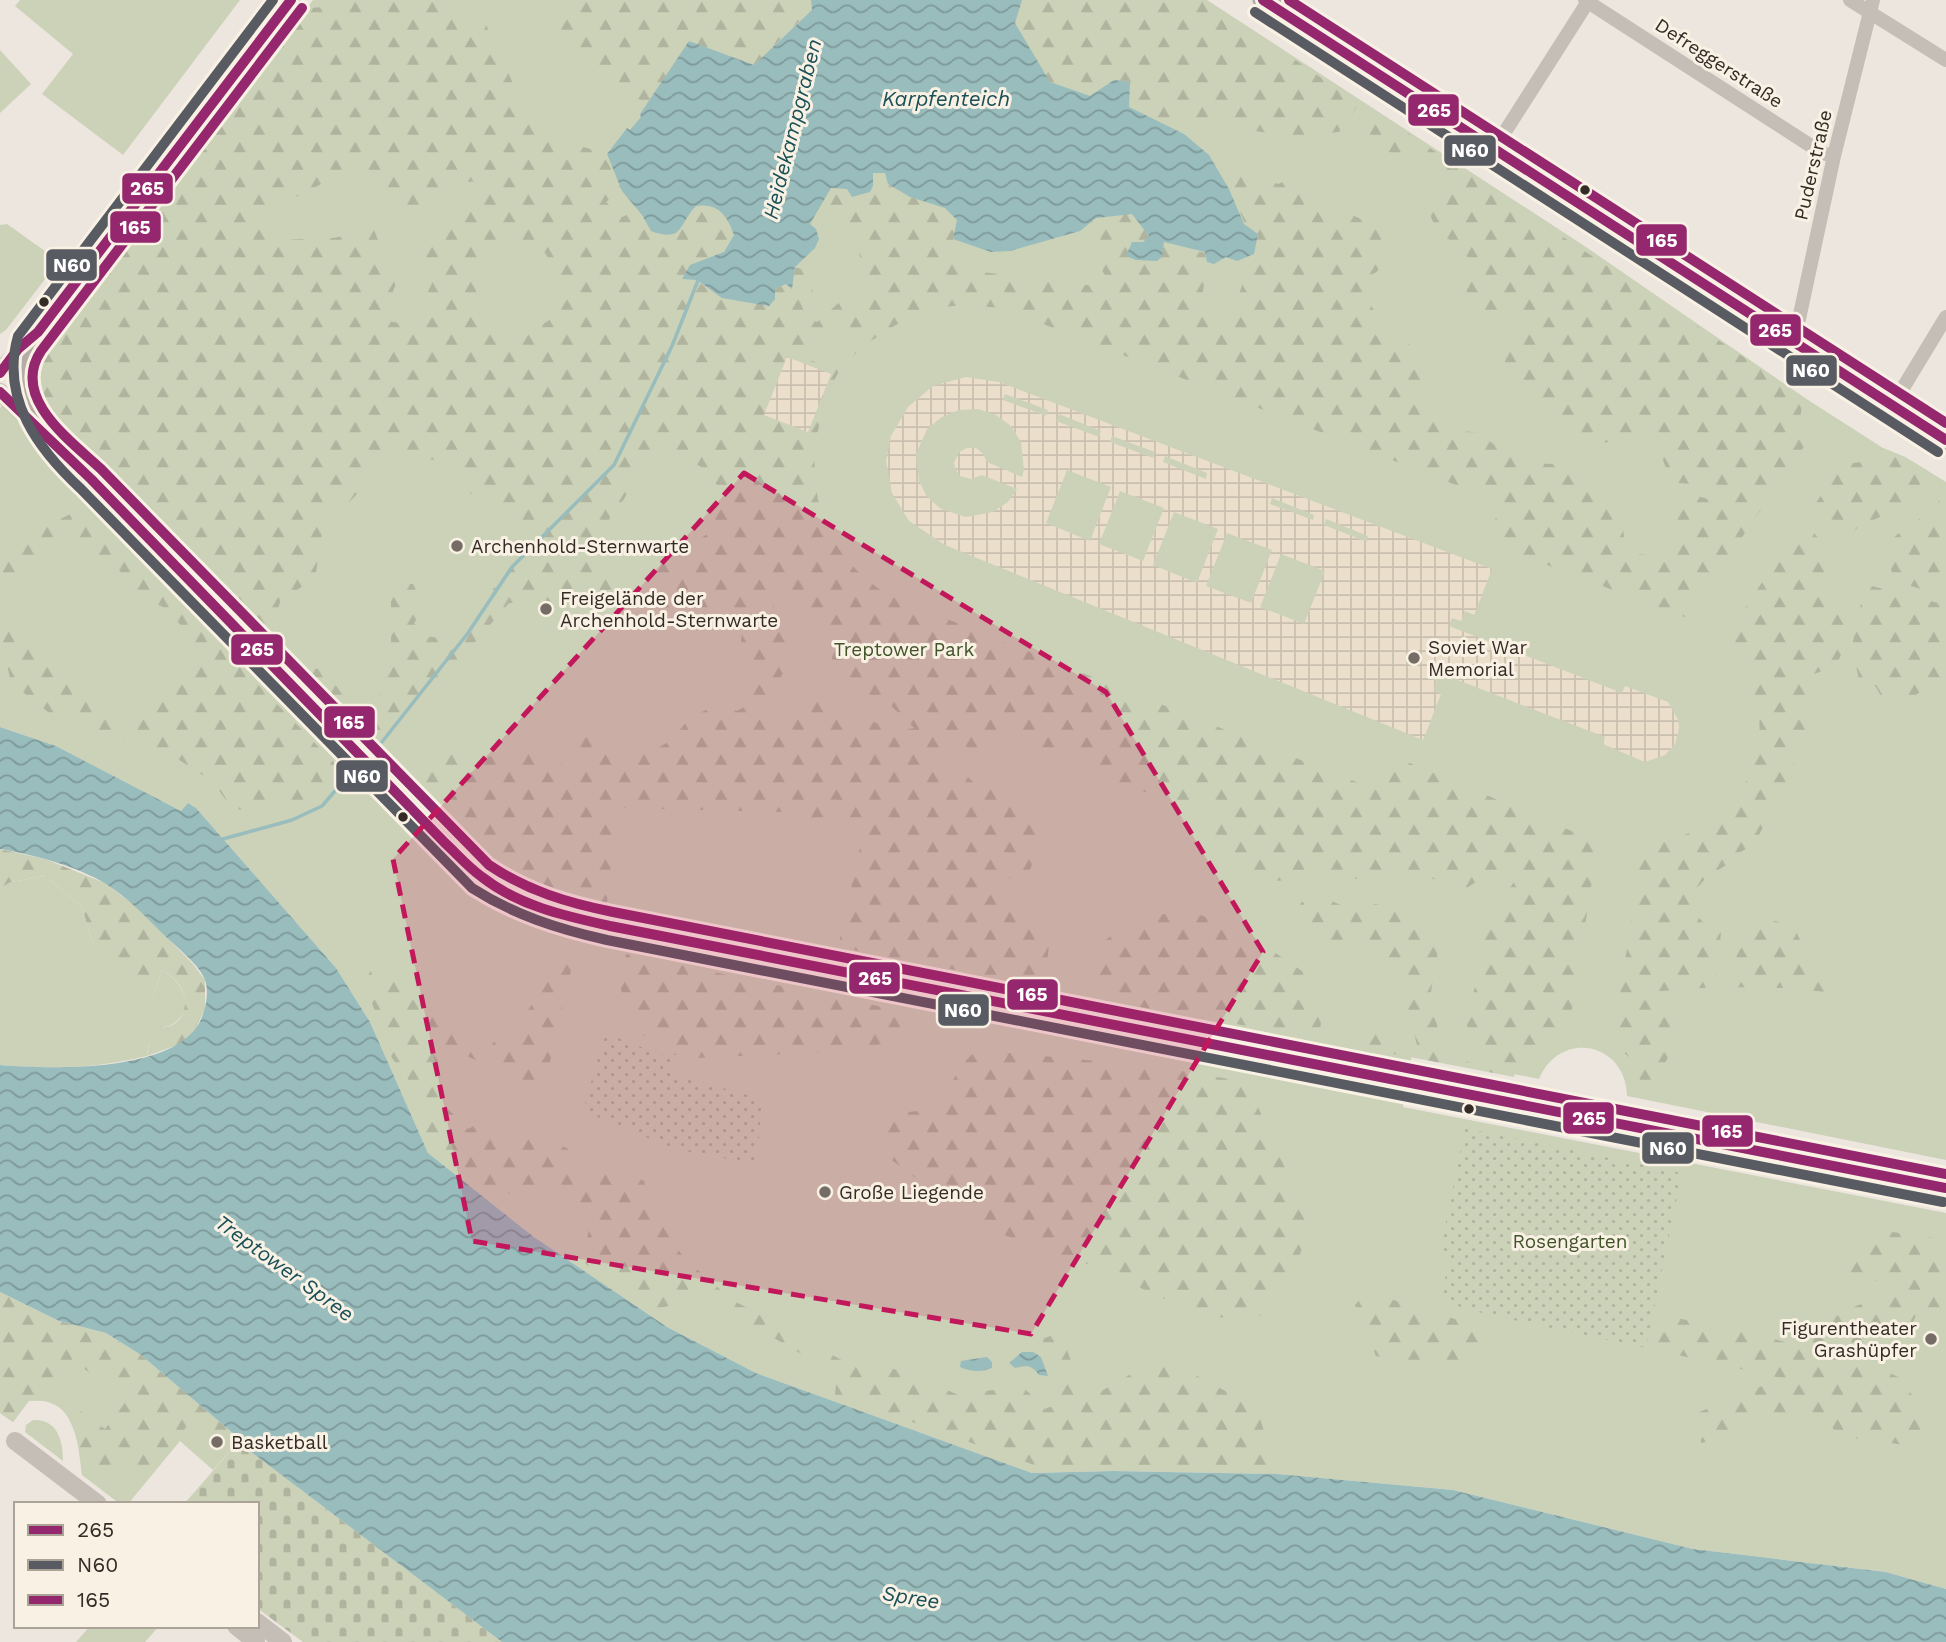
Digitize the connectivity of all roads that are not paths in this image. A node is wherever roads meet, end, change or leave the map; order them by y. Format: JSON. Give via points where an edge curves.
{"nodes":[{"id":1,"x":291,"y":0,"type":"edge"},
{"id":2,"x":1263,"y":0,"type":"edge"},
{"id":3,"x":1850,"y":0,"type":"edge"},
{"id":4,"x":1587,"y":1,"type":"edge"},
{"id":5,"x":1871,"y":6,"type":"edge"},
{"id":6,"x":1946,"y":60,"type":"edge"},
{"id":7,"x":1494,"y":149,"type":"junction"},
{"id":8,"x":1834,"y":156,"type":"junction"},
{"id":9,"x":1946,"y":317,"type":"edge"},
{"id":10,"x":38,"y":332,"type":"junction"},
{"id":11,"x":1787,"y":338,"type":"junction"},
{"id":12,"x":0,"y":373,"type":"edge"},
{"id":13,"x":0,"y":392,"type":"edge"},
{"id":14,"x":1892,"y":406,"type":"junction"},
{"id":15,"x":37,"y":426,"type":"junction"},
{"id":16,"x":1946,"y":440,"type":"edge"},
{"id":17,"x":1946,"y":1188,"type":"edge"},
{"id":18,"x":15,"y":1441,"type":"dead end"},
{"id":19,"x":95,"y":1502,"type":"edge"},
{"id":20,"x":259,"y":1624,"type":"edge"},
{"id":21,"x":239,"y":1628,"type":"edge"},
{"id":22,"x":257,"y":1642,"type":"edge"},
{"id":23,"x":283,"y":1642,"type":"edge"}],
"edges":[{"from":1,"to":10,"type":"main road"},
{"from":2,"to":7,"type":"main road"},
{"from":3,"to":5,"type":"street"},
{"from":4,"to":7,"type":"street"},
{"from":4,"to":8,"type":"street","name":"Defreggerstraße","via":[[1822,153]]},
{"from":5,"to":6,"type":"street"},
{"from":5,"to":8,"type":"street","name":"Puderstraße"},
{"from":7,"to":11,"type":"main road"},
{"from":8,"to":11,"type":"street","name":"Puderstraße","via":[[1799,319]]},
{"from":9,"to":14,"type":"street"},
{"from":10,"to":12,"type":"street"},
{"from":10,"to":15,"type":"main road","via":[[22,358],[18,381]]},
{"from":11,"to":14,"type":"main road"},
{"from":13,"to":15,"type":"street"},
{"from":14,"to":16,"type":"main road"},
{"from":15,"to":17,"type":"main road","via":[[480,876],[521,901],[562,916]]},
{"from":18,"to":19,"type":"street"},
{"from":20,"to":23,"type":"street"},
{"from":21,"to":22,"type":"street"}]}
